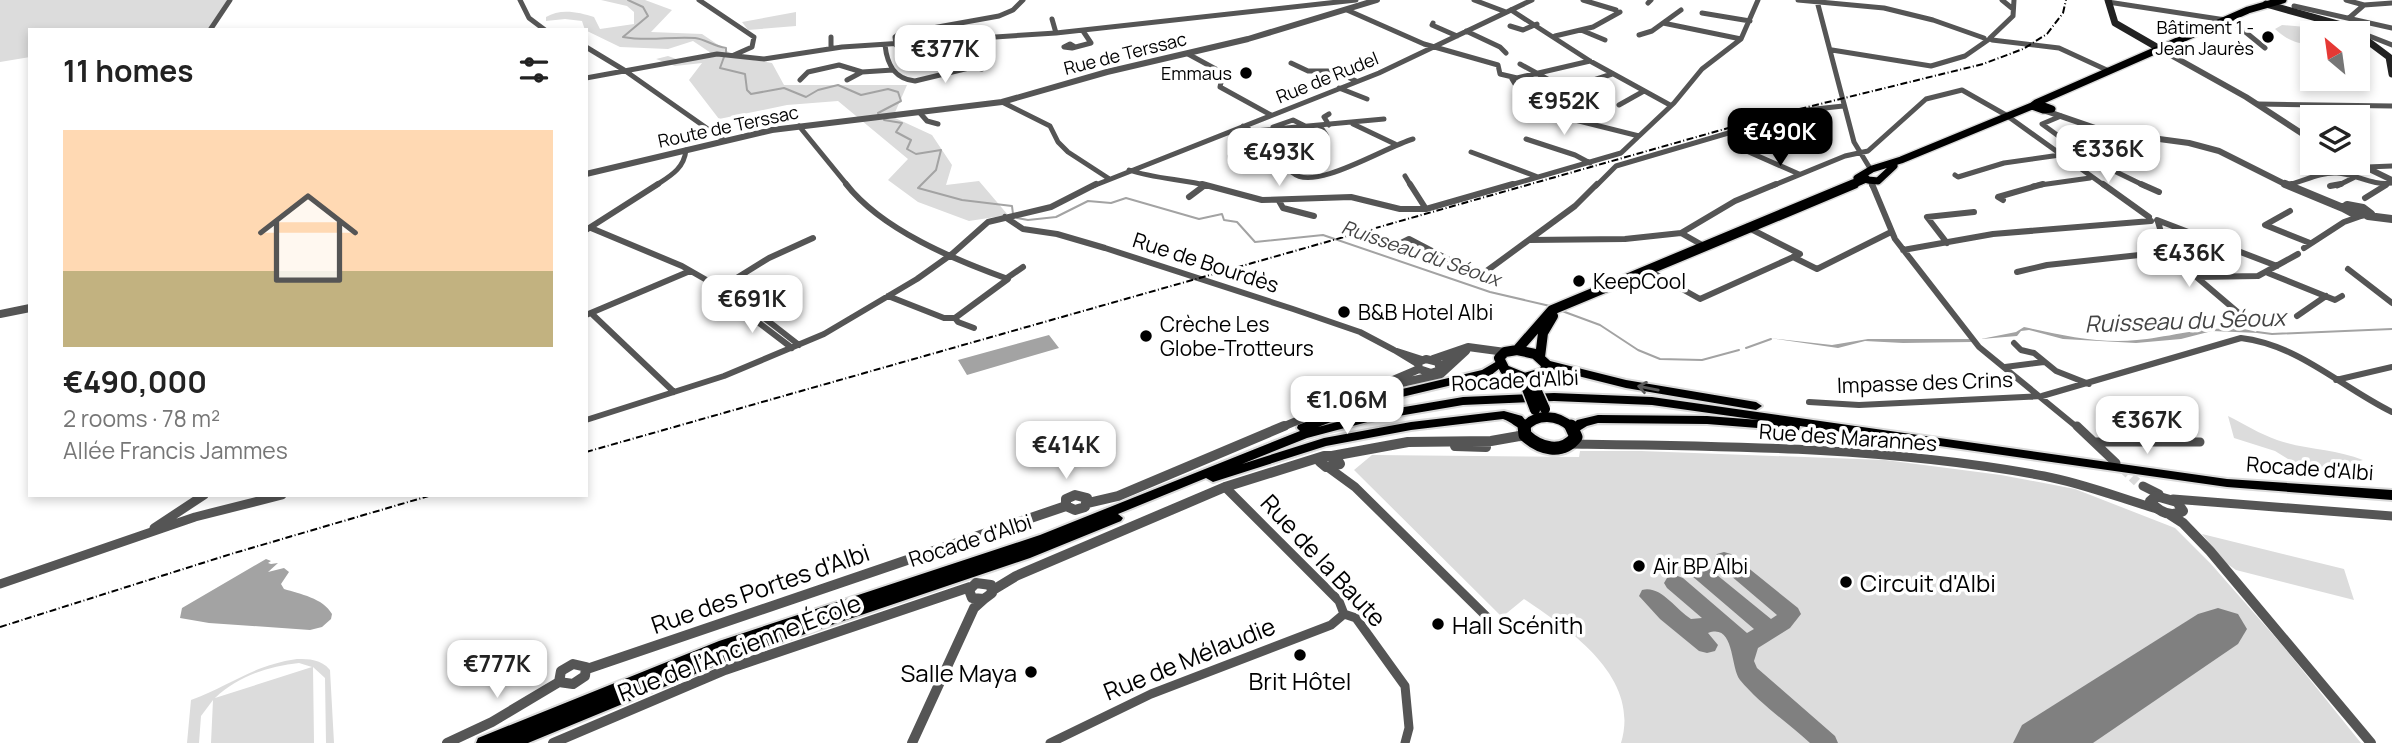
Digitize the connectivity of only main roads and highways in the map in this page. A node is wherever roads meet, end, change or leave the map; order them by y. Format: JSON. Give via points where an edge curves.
{"nodes":[{"id":1,"x":2108,"y":1,"type":"edge"},
{"id":2,"x":2264,"y":1,"type":"edge"},
{"id":3,"x":2281,"y":3,"type":"edge"},
{"id":4,"x":2308,"y":15,"type":"junction"},
{"id":5,"x":2160,"y":49,"type":"junction"},
{"id":6,"x":2392,"y":74,"type":"edge"},
{"id":7,"x":1558,"y":308,"type":"junction"},
{"id":8,"x":1505,"y":356,"type":"junction"},
{"id":9,"x":1543,"y":360,"type":"junction"},
{"id":10,"x":1533,"y":385,"type":"junction"},
{"id":11,"x":1536,"y":419,"type":"junction"},
{"id":12,"x":1797,"y":427,"type":"junction"},
{"id":13,"x":1574,"y":437,"type":"junction"},
{"id":14,"x":1980,"y":447,"type":"junction"},
{"id":15,"x":1213,"y":478,"type":"junction"},
{"id":16,"x":2392,"y":495,"type":"edge"},
{"id":17,"x":2392,"y":503,"type":"edge"},
{"id":18,"x":1045,"y":538,"type":"junction"},
{"id":19,"x":484,"y":743,"type":"edge"},
{"id":20,"x":510,"y":743,"type":"edge"}],
"edges":[{"from":1,"to":5,"type":"main road","via":[[2115,23]]},
{"from":2,"to":3,"type":"main road"},
{"from":2,"to":5,"type":"main road"},
{"from":3,"to":4,"type":"main road"},
{"from":3,"to":4,"type":"main road"},
{"from":4,"to":6,"type":"main road","via":[[2354,30],[2389,57]]},
{"from":5,"to":7,"type":"main road","via":[[2040,106],[2006,115]]},
{"from":7,"to":8,"type":"main road"},
{"from":7,"to":9,"type":"main road","via":[[1543,333]]},
{"from":8,"to":9,"type":"main road"},
{"from":8,"to":10,"type":"main road","via":[[1507,372]]},
{"from":8,"to":18,"type":"highway","via":[[1486,373],[1415,388],[1343,411]]},
{"from":9,"to":10,"type":"main road","via":[[1545,372]]},
{"from":14,"to":9,"type":"highway","one_way":true,"via":[[1639,386]]},
{"from":10,"to":11,"type":"main road","bridge":true},
{"from":11,"to":13,"type":"main road","via":[[1566,422]]},
{"from":11,"to":13,"type":"main road","via":[[1535,444],[1559,448]]},
{"from":11,"to":15,"type":"highway","via":[[1493,415],[1397,429],[1314,445]]},
{"from":12,"to":13,"type":"highway","via":[[1609,419],[1588,420]]},
{"from":12,"to":15,"type":"highway","name":"Rocade d'Albi","via":[[1601,404],[1466,407],[1334,433]]},
{"from":12,"to":17,"type":"highway","name":"Rocade d'Albi","via":[[2234,491]]},
{"from":14,"to":16,"type":"highway","name":"Rocade d'Albi","via":[[2227,483]]},
{"from":14,"to":18,"type":"highway","name":"Rocade d'Albi","via":[[1652,401],[1564,397],[1463,401],[1375,416],[1302,435]]},
{"from":15,"to":20,"type":"highway","name":"Rocade d'Albi","via":[[1025,554],[728,654]]},
{"from":18,"to":19,"type":"highway","name":"Rocade d'Albi","via":[[724,645]]}]}
